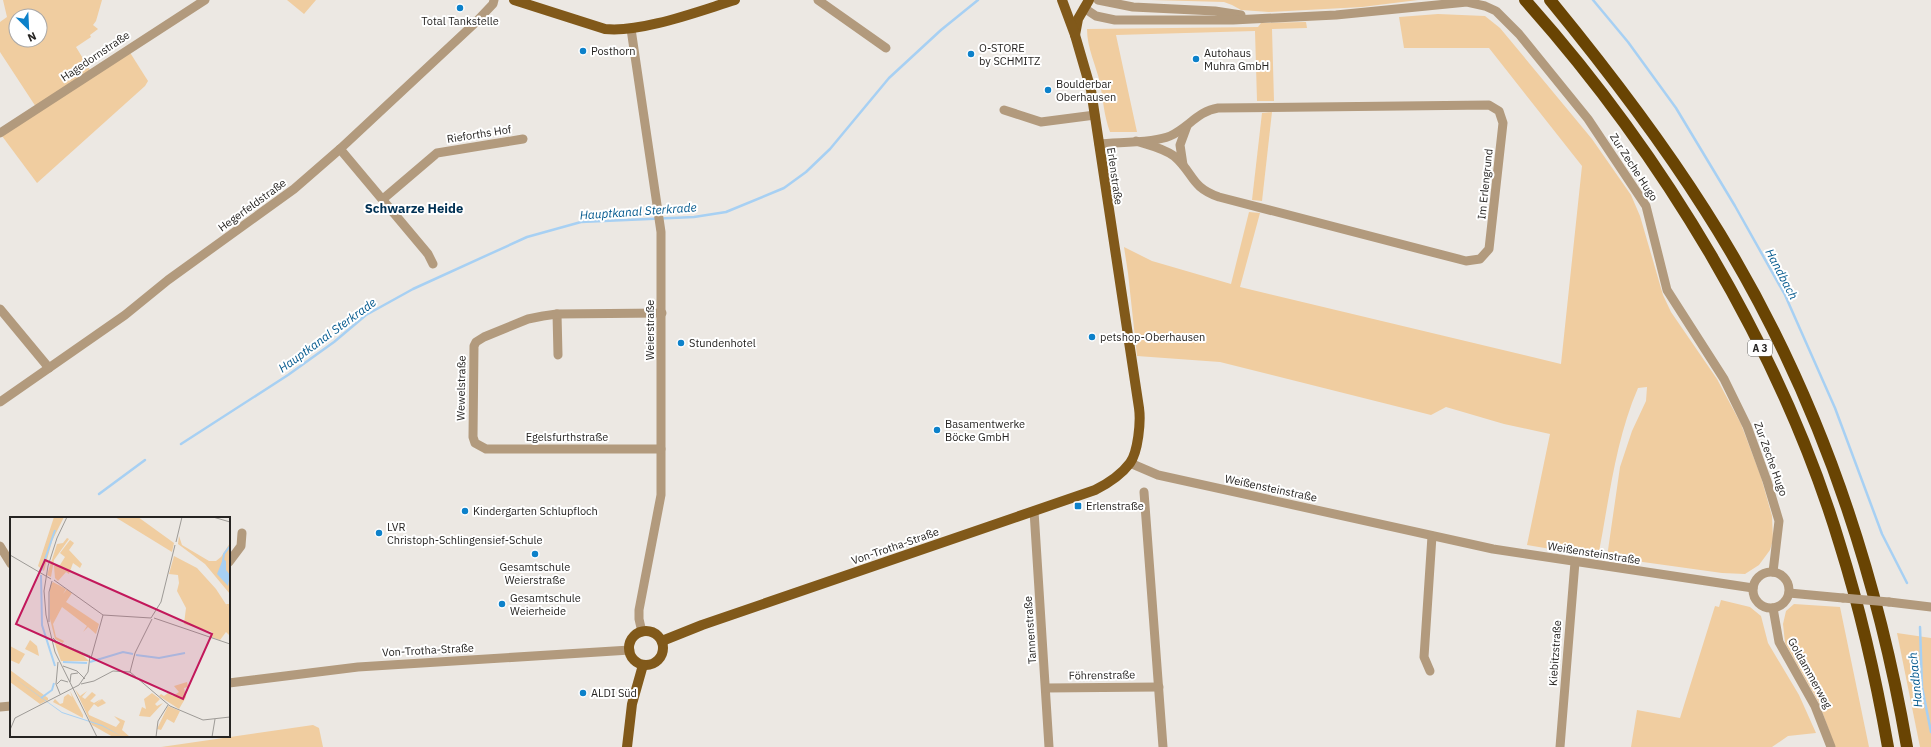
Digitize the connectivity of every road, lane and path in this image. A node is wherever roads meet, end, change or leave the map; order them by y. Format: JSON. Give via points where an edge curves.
{"nodes":[{"id":1,"x":205,"y":0,"type":"edge"},
{"id":2,"x":494,"y":0,"type":"edge"},
{"id":3,"x":514,"y":0,"type":"edge"},
{"id":4,"x":735,"y":0,"type":"edge"},
{"id":5,"x":818,"y":0,"type":"edge"},
{"id":6,"x":1062,"y":0,"type":"edge"},
{"id":7,"x":1076,"y":0,"type":"edge"},
{"id":8,"x":1098,"y":0,"type":"edge"},
{"id":9,"x":1525,"y":0,"type":"edge"},
{"id":10,"x":1550,"y":0,"type":"edge"},
{"id":11,"x":1086,"y":4,"type":"edge"},
{"id":12,"x":1269,"y":18,"type":"junction"},
{"id":13,"x":631,"y":29,"type":"junction"},
{"id":14,"x":1075,"y":35,"type":"junction"},
{"id":15,"x":886,"y":48,"type":"dead end"},
{"id":16,"x":1004,"y":110,"type":"dead end"},
{"id":17,"x":1094,"y":115,"type":"junction"},
{"id":18,"x":1188,"y":125,"type":"junction"},
{"id":19,"x":0,"y":133,"type":"edge"},
{"id":20,"x":523,"y":139,"type":"dead end"},
{"id":21,"x":1136,"y":141,"type":"junction"},
{"id":22,"x":1099,"y":144,"type":"junction"},
{"id":23,"x":340,"y":149,"type":"junction"},
{"id":24,"x":1185,"y":169,"type":"junction"},
{"id":25,"x":383,"y":199,"type":"junction"},
{"id":26,"x":433,"y":264,"type":"dead end"},
{"id":27,"x":0,"y":310,"type":"edge"},
{"id":28,"x":662,"y":313,"type":"junction"},
{"id":29,"x":557,"y":314,"type":"junction"},
{"id":30,"x":558,"y":355,"type":"dead end"},
{"id":31,"x":49,"y":368,"type":"junction"},
{"id":32,"x":0,"y":402,"type":"edge"},
{"id":33,"x":475,"y":443,"type":"joint"},
{"id":34,"x":661,"y":449,"type":"junction"},
{"id":35,"x":1130,"y":463,"type":"junction"},
{"id":36,"x":1144,"y":492,"type":"dead end"},
{"id":37,"x":1034,"y":511,"type":"junction"},
{"id":38,"x":242,"y":533,"type":"dead end"},
{"id":39,"x":1432,"y":536,"type":"junction"},
{"id":40,"x":0,"y":546,"type":"edge"},
{"id":41,"x":230,"y":561,"type":"edge"},
{"id":42,"x":10,"y":562,"type":"edge"},
{"id":43,"x":1575,"y":562,"type":"junction"},
{"id":44,"x":1773,"y":572,"type":"junction"},
{"id":45,"x":1753,"y":588,"type":"junction"},
{"id":46,"x":1789,"y":593,"type":"junction"},
{"id":47,"x":1931,"y":607,"type":"edge"},
{"id":48,"x":1773,"y":608,"type":"junction"},
{"id":49,"x":642,"y":632,"type":"junction"},
{"id":50,"x":662,"y":641,"type":"junction"},
{"id":51,"x":630,"y":650,"type":"junction"},
{"id":52,"x":643,"y":665,"type":"junction"},
{"id":53,"x":1430,"y":671,"type":"dead end"},
{"id":54,"x":230,"y":683,"type":"edge"},
{"id":55,"x":1159,"y":687,"type":"junction"},
{"id":56,"x":1046,"y":688,"type":"junction"},
{"id":57,"x":10,"y":706,"type":"edge"},
{"id":58,"x":0,"y":707,"type":"edge"},
{"id":59,"x":627,"y":747,"type":"edge"},
{"id":60,"x":1049,"y":747,"type":"edge"},
{"id":61,"x":1163,"y":747,"type":"edge"},
{"id":62,"x":1560,"y":747,"type":"edge"},
{"id":63,"x":1831,"y":747,"type":"edge"},
{"id":64,"x":1888,"y":747,"type":"edge"},
{"id":65,"x":1907,"y":747,"type":"edge"}],
"edges":[{"from":1,"to":19,"type":"street","name":"Hagedornstraße"},
{"from":2,"to":23,"type":"street","name":"Hegerfeldstraße","via":[[474,24]]},
{"from":3,"to":13,"type":"main road","via":[[605,29]]},
{"from":4,"to":13,"type":"main road"},
{"from":5,"to":15,"type":"street"},
{"from":6,"to":14,"type":"main road","name":"Erlenstraße"},
{"from":7,"to":11,"type":"main road"},
{"from":8,"to":12,"type":"street","name":"Zur Zeche Hugo","via":[[1133,7],[1215,11]]},
{"from":9,"to":64,"type":"highway","number":"A 3","via":[[1614,111],[1650,162],[1689,221],[1756,339],[1802,439],[1840,544],[1868,646]]},
{"from":10,"to":65,"type":"highway","number":"A 3","via":[[1630,100],[1666,151],[1705,210],[1770,324],[1819,432],[1856,533],[1887,643]]},
{"from":11,"to":12,"type":"street","name":"Zur Zeche Hugo","via":[[1096,16],[1115,20]]},
{"from":11,"to":14,"type":"main road","via":[[1077,23]]},
{"from":12,"to":44,"type":"street","name":"Zur Zeche Hugo","via":[[1351,14],[1467,2],[1496,11],[1512,27],[1588,120],[1646,206],[1667,290],[1724,379],[1747,426],[1767,481],[1779,521]]},
{"from":13,"to":28,"type":"street","name":"Weierstraße","via":[[661,232]]},
{"from":14,"to":17,"type":"main road","name":"Erlenstraße","via":[[1089,81]]},
{"from":16,"to":17,"type":"street","via":[[1041,122]]},
{"from":17,"to":22,"type":"main road","name":"Erlenstraße"},
{"from":18,"to":21,"type":"street","name":"Im Erlengrund","via":[[1164,138]]},
{"from":18,"to":24,"type":"street","name":"Im Erlengrund","via":[[1181,140],[1180,150]]},
{"from":18,"to":24,"type":"street","name":"Im Erlengrund","via":[[1204,112],[1218,108],[1486,104],[1499,111],[1503,123],[1489,249],[1483,257],[1473,261],[1219,197],[1200,188]]},
{"from":20,"to":25,"type":"street","name":"Rieforths Hof","via":[[437,153]]},
{"from":21,"to":22,"type":"street","name":"Im Erlengrund"},
{"from":21,"to":24,"type":"street","name":"Im Erlengrund","via":[[1167,152]]},
{"from":22,"to":35,"type":"main road","name":"Erlenstraße","via":[[1139,408],[1140,430]]},
{"from":23,"to":25,"type":"street"},
{"from":23,"to":31,"type":"street","name":"Hegerfeldstraße","via":[[294,189],[168,280],[125,315]]},
{"from":25,"to":26,"type":"street","via":[[428,254]]},
{"from":27,"to":31,"type":"street"},
{"from":28,"to":29,"type":"street"},
{"from":28,"to":34,"type":"street","name":"Weierstraße"},
{"from":29,"to":30,"type":"street"},
{"from":29,"to":33,"type":"street","name":"Wewelstraße","via":[[528,319],[476,342],[473,437]]},
{"from":31,"to":32,"type":"street","name":"Hegerfeldstraße"},
{"from":33,"to":34,"type":"street","name":"Egelsfurthstraße","via":[[486,449]]},
{"from":34,"to":49,"type":"street","name":"Weierstraße","via":[[661,495],[639,610]]},
{"from":35,"to":37,"type":"main road","name":"Von-Trotha-Straße","via":[[1100,488]]},
{"from":35,"to":39,"type":"street","name":"Weißensteinstraße","via":[[1158,475]]},
{"from":36,"to":55,"type":"street"},
{"from":37,"to":50,"type":"main road","name":"Von-Trotha-Straße"},
{"from":37,"to":56,"type":"street","name":"Tannenstraße"},
{"from":38,"to":41,"type":"street","via":[[241,546]]},
{"from":39,"to":43,"type":"street","name":"Weißensteinstraße"},
{"from":39,"to":53,"type":"street","via":[[1424,657]]},
{"from":40,"to":42,"type":"street"},
{"from":43,"to":45,"type":"street","name":"Weißensteinstraße"},
{"from":43,"to":62,"type":"street","name":"Kiebitzstraße"},
{"from":44,"to":45,"type":"street","via":[[1762,574]]},
{"from":44,"to":46,"type":"street","via":[[1787,582]]},
{"from":45,"to":48,"type":"street","via":[[1758,603]]},
{"from":46,"to":47,"type":"street","bridge":true},
{"from":46,"to":48,"type":"street","via":[[1784,603]]},
{"from":48,"to":63,"type":"street","name":"Goldammerweg","via":[[1779,642],[1816,706]]},
{"from":49,"to":50,"type":"main road","via":[[654,633]]},
{"from":49,"to":51,"type":"main road","via":[[632,640]]},
{"from":50,"to":52,"type":"main road","via":[[660,660],[651,665]]},
{"from":51,"to":52,"type":"main road","via":[[634,660]]},
{"from":51,"to":54,"type":"street","name":"Von-Trotha-Straße","via":[[358,667]]},
{"from":52,"to":59,"type":"main road","via":[[632,704]]},
{"from":55,"to":56,"type":"street","name":"Föhrenstraße"},
{"from":55,"to":61,"type":"street"},
{"from":56,"to":60,"type":"street","name":"Tannenstraße"},
{"from":57,"to":58,"type":"street"}]}
